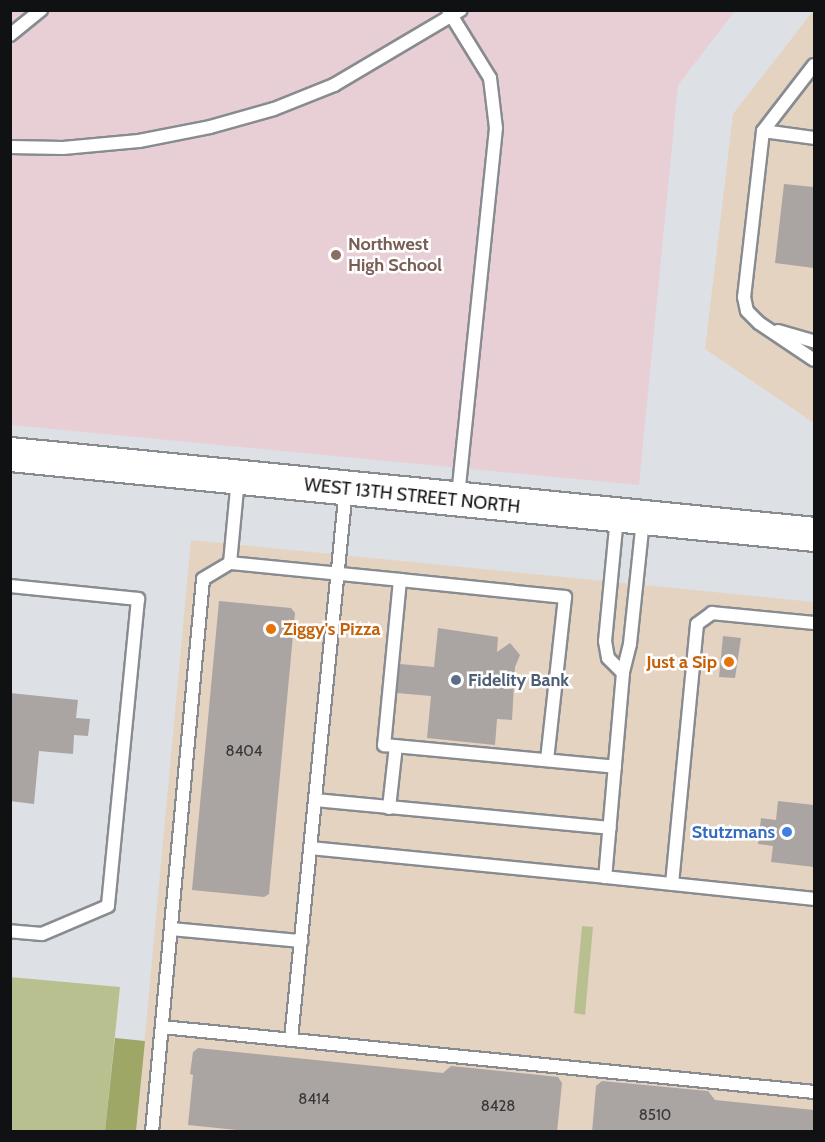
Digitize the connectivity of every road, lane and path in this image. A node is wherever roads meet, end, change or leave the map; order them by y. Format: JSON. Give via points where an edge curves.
{"nodes":[{"id":1,"x":41,"y":10,"type":"edge"},
{"id":2,"x":454,"y":13,"type":"edge"},
{"id":3,"x":10,"y":35,"type":"edge"},
{"id":4,"x":814,"y":65,"type":"edge"},
{"id":5,"x":763,"y":132,"type":"junction"},
{"id":6,"x":814,"y":138,"type":"edge"},
{"id":7,"x":10,"y":147,"type":"edge"},
{"id":8,"x":759,"y":322,"type":"junction"},
{"id":9,"x":814,"y":341,"type":"edge"},
{"id":10,"x":814,"y":360,"type":"edge"},
{"id":11,"x":10,"y":454,"type":"edge"},
{"id":12,"x":238,"y":478,"type":"junction"},
{"id":13,"x":346,"y":489,"type":"junction"},
{"id":14,"x":457,"y":501,"type":"junction"},
{"id":15,"x":630,"y":517,"type":"junction"},
{"id":16,"x":814,"y":534,"type":"edge"},
{"id":17,"x":230,"y":563,"type":"junction"},
{"id":18,"x":337,"y":574,"type":"junction"},
{"id":19,"x":400,"y":580,"type":"junction"},
{"id":20,"x":10,"y":586,"type":"edge"},
{"id":21,"x":814,"y":623,"type":"edge"},
{"id":22,"x":623,"y":673,"type":"junction"},
{"id":23,"x":396,"y":746,"type":"junction"},
{"id":24,"x":548,"y":760,"type":"junction"},
{"id":25,"x":615,"y":767,"type":"junction"},
{"id":26,"x":315,"y":800,"type":"junction"},
{"id":27,"x":390,"y":807,"type":"junction"},
{"id":28,"x":610,"y":828,"type":"junction"},
{"id":29,"x":310,"y":848,"type":"junction"},
{"id":30,"x":605,"y":878,"type":"junction"},
{"id":31,"x":672,"y":884,"type":"junction"},
{"id":32,"x":814,"y":899,"type":"edge"},
{"id":33,"x":171,"y":929,"type":"junction"},
{"id":34,"x":10,"y":931,"type":"edge"},
{"id":35,"x":301,"y":941,"type":"junction"},
{"id":36,"x":162,"y":1026,"type":"junction"},
{"id":37,"x":291,"y":1039,"type":"junction"},
{"id":38,"x":814,"y":1092,"type":"edge"},
{"id":39,"x":152,"y":1131,"type":"edge"}],
"edges":[{"from":1,"to":3,"type":"lane"},
{"from":2,"to":7,"type":"lane","via":[[334,85],[274,109],[139,141],[63,148]]},
{"from":2,"to":14,"type":"lane","via":[[490,78],[496,128]]},
{"from":4,"to":5,"type":"lane"},
{"from":5,"to":6,"type":"lane"},
{"from":5,"to":8,"type":"lane","via":[[744,297],[747,311]]},
{"from":8,"to":9,"type":"lane"},
{"from":8,"to":10,"type":"lane"},
{"from":11,"to":12,"type":"street","name":"WEST 13TH STREET NORTH"},
{"from":12,"to":13,"type":"street","name":"WEST 13TH STREET NORTH"},
{"from":12,"to":17,"type":"lane"},
{"from":13,"to":14,"type":"street","name":"WEST 13TH STREET NORTH"},
{"from":13,"to":18,"type":"lane"},
{"from":14,"to":15,"type":"street","name":"WEST 13TH STREET NORTH"},
{"from":15,"to":16,"type":"street","name":"WEST 13TH STREET NORTH"},
{"from":15,"to":22,"type":"lane","via":[[630,644]]},
{"from":15,"to":22,"type":"lane","via":[[605,641],[608,658]]},
{"from":17,"to":18,"type":"lane"},
{"from":17,"to":33,"type":"lane","via":[[203,579]]},
{"from":18,"to":19,"type":"lane"},
{"from":18,"to":26,"type":"lane"},
{"from":19,"to":23,"type":"lane","via":[[384,745]]},
{"from":19,"to":24,"type":"lane","via":[[565,597]]},
{"from":20,"to":34,"type":"lane","via":[[138,599],[108,906],[42,934]]},
{"from":21,"to":31,"type":"lane","via":[[712,613],[697,624]]},
{"from":22,"to":25,"type":"lane"},
{"from":23,"to":24,"type":"lane"},
{"from":23,"to":27,"type":"lane"},
{"from":24,"to":25,"type":"lane"},
{"from":25,"to":28,"type":"lane"},
{"from":26,"to":27,"type":"lane"},
{"from":26,"to":29,"type":"lane"},
{"from":27,"to":28,"type":"lane"},
{"from":28,"to":30,"type":"lane"},
{"from":29,"to":30,"type":"lane"},
{"from":29,"to":35,"type":"lane"},
{"from":30,"to":31,"type":"lane"},
{"from":31,"to":32,"type":"lane"},
{"from":33,"to":35,"type":"lane"},
{"from":33,"to":36,"type":"lane"},
{"from":35,"to":37,"type":"lane"},
{"from":36,"to":37,"type":"lane"},
{"from":36,"to":39,"type":"lane"},
{"from":37,"to":38,"type":"lane"}]}
